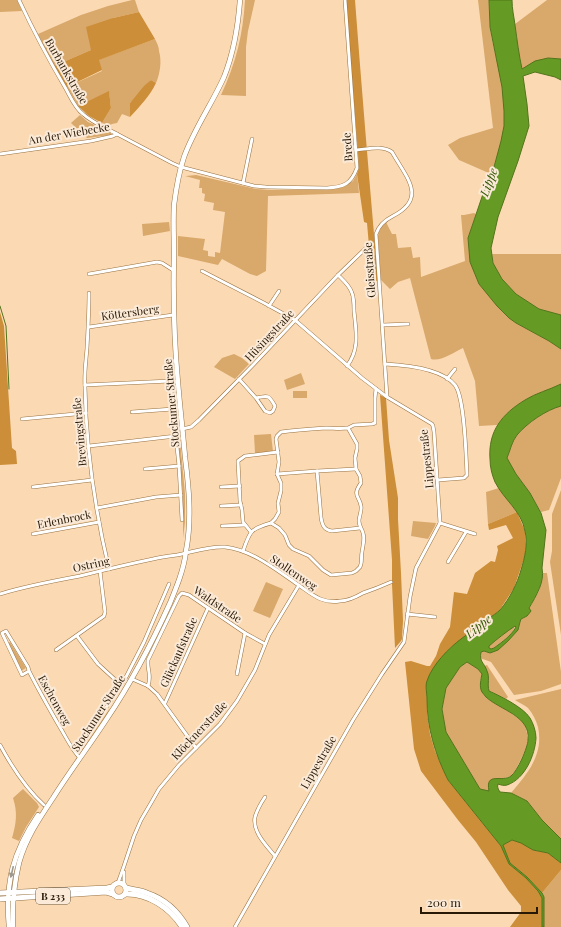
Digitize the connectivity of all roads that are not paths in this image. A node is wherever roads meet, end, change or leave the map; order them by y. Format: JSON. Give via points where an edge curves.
{"nodes":[{"id":1,"x":19,"y":0,"type":"edge"},
{"id":2,"x":240,"y":0,"type":"edge"},
{"id":3,"x":345,"y":0,"type":"edge"},
{"id":4,"x":117,"y":134,"type":"junction"},
{"id":5,"x":252,"y":139,"type":"dead end"},
{"id":6,"x":356,"y":150,"type":"junction"},
{"id":7,"x":0,"y":154,"type":"edge"},
{"id":8,"x":181,"y":167,"type":"junction"},
{"id":9,"x":242,"y":183,"type":"junction"},
{"id":10,"x":366,"y":248,"type":"dead end"},
{"id":11,"x":173,"y":270,"type":"junction"},
{"id":12,"x":202,"y":271,"type":"dead end"},
{"id":13,"x":89,"y":274,"type":"dead end"},
{"id":14,"x":338,"y":275,"type":"junction"},
{"id":15,"x":279,"y":291,"type":"dead end"},
{"id":16,"x":89,"y":293,"type":"dead end"},
{"id":17,"x":270,"y":306,"type":"junction"},
{"id":18,"x":174,"y":315,"type":"junction"},
{"id":19,"x":295,"y":320,"type":"junction"},
{"id":20,"x":408,"y":324,"type":"dead end"},
{"id":21,"x":383,"y":325,"type":"junction"},
{"id":22,"x":89,"y":327,"type":"junction"},
{"id":23,"x":385,"y":364,"type":"junction"},
{"id":24,"x":347,"y":366,"type":"junction"},
{"id":25,"x":455,"y":369,"type":"dead end"},
{"id":26,"x":239,"y":379,"type":"junction"},
{"id":27,"x":447,"y":379,"type":"junction"},
{"id":28,"x":170,"y":381,"type":"junction"},
{"id":29,"x":178,"y":382,"type":"junction"},
{"id":30,"x":85,"y":385,"type":"junction"},
{"id":31,"x":376,"y":389,"type":"junction"},
{"id":32,"x":387,"y":397,"type":"junction"},
{"id":33,"x":256,"y":398,"type":"junction"},
{"id":34,"x":173,"y":409,"type":"junction"},
{"id":35,"x":132,"y":412,"type":"dead end"},
{"id":36,"x":86,"y":413,"type":"junction"},
{"id":37,"x":22,"y":419,"type":"dead end"},
{"id":38,"x":348,"y":428,"type":"junction"},
{"id":39,"x":182,"y":429,"type":"junction"},
{"id":40,"x":176,"y":436,"type":"junction"},
{"id":41,"x":89,"y":446,"type":"junction"},
{"id":42,"x":278,"y":452,"type":"junction"},
{"id":43,"x":179,"y":466,"type":"junction"},
{"id":44,"x":145,"y":469,"type":"dead end"},
{"id":45,"x":356,"y":469,"type":"junction"},
{"id":46,"x":317,"y":470,"type":"junction"},
{"id":47,"x":277,"y":474,"type":"junction"},
{"id":48,"x":92,"y":480,"type":"junction"},
{"id":49,"x":438,"y":480,"type":"junction"},
{"id":50,"x":240,"y":486,"type":"junction"},
{"id":51,"x":33,"y":487,"type":"dead end"},
{"id":52,"x":221,"y":487,"type":"dead end"},
{"id":53,"x":181,"y":495,"type":"junction"},
{"id":54,"x":241,"y":505,"type":"junction"},
{"id":55,"x":221,"y":506,"type":"dead end"},
{"id":56,"x":97,"y":508,"type":"junction"},
{"id":57,"x":182,"y":520,"type":"dead end"},
{"id":58,"x":99,"y":522,"type":"junction"},
{"id":59,"x":272,"y":523,"type":"junction"},
{"id":60,"x":440,"y":523,"type":"junction"},
{"id":61,"x":245,"y":525,"type":"junction"},
{"id":62,"x":222,"y":526,"type":"dead end"},
{"id":63,"x":360,"y":528,"type":"junction"},
{"id":64,"x":251,"y":532,"type":"junction"},
{"id":65,"x":466,"y":532,"type":"junction"},
{"id":66,"x":33,"y":534,"type":"dead end"},
{"id":67,"x":475,"y":534,"type":"dead end"},
{"id":68,"x":243,"y":551,"type":"junction"},
{"id":69,"x":186,"y":552,"type":"junction"},
{"id":70,"x":448,"y":562,"type":"dead end"},
{"id":71,"x":109,"y":569,"type":"junction"},
{"id":72,"x":100,"y":571,"type":"junction"},
{"id":73,"x":391,"y":582,"type":"dead end"},
{"id":74,"x":169,"y":584,"type":"dead end"},
{"id":75,"x":299,"y":585,"type":"junction"},
{"id":76,"x":0,"y":594,"type":"edge"},
{"id":77,"x":208,"y":608,"type":"junction"},
{"id":78,"x":407,"y":614,"type":"junction"},
{"id":79,"x":435,"y":617,"type":"dead end"},
{"id":80,"x":245,"y":633,"type":"junction"},
{"id":81,"x":77,"y":636,"type":"junction"},
{"id":82,"x":265,"y":644,"type":"junction"},
{"id":83,"x":56,"y":650,"type":"dead end"},
{"id":84,"x":29,"y":671,"type":"junction"},
{"id":85,"x":237,"y":674,"type":"dead end"},
{"id":86,"x":132,"y":679,"type":"junction"},
{"id":87,"x":121,"y":686,"type":"junction"},
{"id":88,"x":148,"y":686,"type":"junction"},
{"id":89,"x":165,"y":703,"type":"junction"},
{"id":90,"x":0,"y":745,"type":"edge"},
{"id":91,"x":80,"y":747,"type":"dead end"},
{"id":92,"x":196,"y":748,"type":"junction"},
{"id":93,"x":80,"y":758,"type":"junction"},
{"id":94,"x":62,"y":784,"type":"junction"},
{"id":95,"x":265,"y":797,"type":"dead end"},
{"id":96,"x":44,"y":805,"type":"junction"},
{"id":97,"x":275,"y":856,"type":"junction"},
{"id":98,"x":124,"y":866,"type":"junction"},
{"id":99,"x":118,"y":883,"type":"junction"},
{"id":100,"x":112,"y":887,"type":"junction"},
{"id":101,"x":125,"y":889,"type":"junction"},
{"id":102,"x":8,"y":892,"type":"junction"},
{"id":103,"x":14,"y":892,"type":"junction"},
{"id":104,"x":0,"y":893,"type":"edge"},
{"id":105,"x":113,"y":894,"type":"junction"},
{"id":106,"x":0,"y":899,"type":"edge"},
{"id":107,"x":10,"y":899,"type":"junction"},
{"id":108,"x":9,"y":927,"type":"edge"},
{"id":109,"x":13,"y":927,"type":"edge"},
{"id":110,"x":182,"y":927,"type":"edge"},
{"id":111,"x":187,"y":927,"type":"edge"},
{"id":112,"x":235,"y":927,"type":"edge"}],
"edges":[{"from":1,"to":4,"type":"street","name":"Burbankstraße","via":[[77,108],[88,118]]},
{"from":2,"to":8,"type":"main road","name":"Stockumer Straße","via":[[237,34],[229,62]]},
{"from":3,"to":6,"type":"street","name":"Brede"},
{"from":4,"to":7,"type":"street","name":"An der Wiebecke","via":[[91,141]]},
{"from":4,"to":8,"type":"street","name":"An der Wiebecke"},
{"from":5,"to":9,"type":"street"},
{"from":6,"to":9,"type":"street","name":"Brede","via":[[355,175],[343,186],[266,187]]},
{"from":6,"to":21,"type":"street","name":"Gleisstraße","via":[[384,148],[392,152],[409,181],[412,192],[408,206],[383,223],[376,234]]},
{"from":8,"to":9,"type":"street","name":"Brede"},
{"from":8,"to":11,"type":"main road","name":"Stockumer Straße","via":[[174,203]]},
{"from":10,"to":14,"type":"street","name":"Hüsingstraße"},
{"from":11,"to":13,"type":"street","via":[[157,262]]},
{"from":11,"to":18,"type":"main road","name":"Stockumer Straße"},
{"from":12,"to":17,"type":"street","name":"Lippestraße"},
{"from":14,"to":19,"type":"street","name":"Hüsingstraße"},
{"from":14,"to":24,"type":"street","via":[[350,289],[353,297],[356,344],[354,356]]},
{"from":15,"to":17,"type":"street"},
{"from":16,"to":22,"type":"street","name":"Brevingstraße"},
{"from":17,"to":19,"type":"street","name":"Lippestraße"},
{"from":18,"to":22,"type":"street","name":"Köttersberg"},
{"from":18,"to":29,"type":"main road","name":"Stockumer Straße"},
{"from":19,"to":24,"type":"street","name":"Lippestraße"},
{"from":19,"to":26,"type":"street","name":"Hüsingstraße"},
{"from":20,"to":21,"type":"street"},
{"from":21,"to":23,"type":"street","name":"Gleisstraße"},
{"from":22,"to":30,"type":"street","name":"Brevingstraße"},
{"from":23,"to":27,"type":"street","via":[[431,371]]},
{"from":23,"to":32,"type":"street","name":"Gleisstraße"},
{"from":24,"to":31,"type":"street","name":"Lippestraße"},
{"from":25,"to":27,"type":"street"},
{"from":26,"to":33,"type":"street"},
{"from":26,"to":39,"type":"street","name":"Hüsingstraße","via":[[191,427]]},
{"from":27,"to":49,"type":"street","via":[[455,385],[459,394],[467,476]]},
{"from":28,"to":29,"type":"street"},
{"from":28,"to":30,"type":"street"},
{"from":28,"to":34,"type":"street","name":"Stockumer Straße"},
{"from":29,"to":39,"type":"main road","name":"Stockumer Straße"},
{"from":30,"to":36,"type":"street","name":"Brevingstraße"},
{"from":31,"to":32,"type":"street","name":"Lippestraße"},
{"from":31,"to":38,"type":"street","via":[[375,423]]},
{"from":32,"to":49,"type":"street","name":"Lippestraße","via":[[433,426]]},
{"from":33,"to":33,"type":"street","via":[[265,411],[273,411],[275,406],[269,396]]},
{"from":34,"to":35,"type":"street","name":"Stockumer Straße"},
{"from":34,"to":40,"type":"street","name":"Stockumer Straße"},
{"from":36,"to":37,"type":"street"},
{"from":36,"to":41,"type":"street","name":"Brevingstraße"},
{"from":38,"to":42,"type":"street","via":[[281,432],[276,439]]},
{"from":38,"to":45,"type":"street","via":[[357,444]]},
{"from":39,"to":69,"type":"main road","name":"Stockumer Straße","via":[[189,488]]},
{"from":40,"to":41,"type":"street"},
{"from":40,"to":43,"type":"street","name":"Stockumer Straße"},
{"from":41,"to":48,"type":"street","name":"Brevingstraße"},
{"from":42,"to":47,"type":"street"},
{"from":42,"to":50,"type":"street","via":[[245,456],[240,459]]},
{"from":43,"to":44,"type":"street"},
{"from":43,"to":53,"type":"street","name":"Stockumer Straße"},
{"from":45,"to":46,"type":"street"},
{"from":45,"to":63,"type":"street","via":[[361,483],[357,489],[362,509],[359,516]]},
{"from":46,"to":47,"type":"street"},
{"from":46,"to":63,"type":"street","via":[[324,527],[332,531]]},
{"from":47,"to":59,"type":"street","via":[[281,483],[279,512]]},
{"from":48,"to":51,"type":"street"},
{"from":48,"to":56,"type":"street","name":"Brevingstraße"},
{"from":49,"to":60,"type":"street","name":"Lippestraße"},
{"from":50,"to":52,"type":"street"},
{"from":50,"to":54,"type":"street"},
{"from":53,"to":56,"type":"street"},
{"from":53,"to":57,"type":"street","name":"Stockumer Straße"},
{"from":54,"to":55,"type":"street"},
{"from":54,"to":61,"type":"street"},
{"from":56,"to":58,"type":"street","name":"Brevingstraße"},
{"from":58,"to":66,"type":"street","name":"Erlenbrock"},
{"from":58,"to":71,"type":"street","name":"Brevingstraße"},
{"from":59,"to":63,"type":"street","via":[[285,535],[293,549],[309,556],[331,575],[352,573],[360,568],[364,540]]},
{"from":59,"to":64,"type":"street","via":[[262,525]]},
{"from":60,"to":65,"type":"street"},
{"from":60,"to":78,"type":"street","name":"Lippestraße","via":[[417,565]]},
{"from":61,"to":62,"type":"street"},
{"from":61,"to":64,"type":"street"},
{"from":64,"to":68,"type":"street"},
{"from":65,"to":67,"type":"street"},
{"from":65,"to":70,"type":"street"},
{"from":68,"to":69,"type":"street","name":"Stollenweg","via":[[218,547]]},
{"from":68,"to":75,"type":"street","name":"Stollenweg","via":[[265,562]]},
{"from":69,"to":71,"type":"street","name":"Ostring"},
{"from":69,"to":86,"type":"main road","name":"Stockumer Straße","via":[[170,603]]},
{"from":71,"to":72,"type":"street","name":"Ostring"},
{"from":72,"to":76,"type":"street","name":"Ostring"},
{"from":72,"to":81,"type":"street","via":[[105,614]]},
{"from":73,"to":75,"type":"street","name":"Stollenweg","via":[[338,602],[321,600]]},
{"from":74,"to":87,"type":"street","name":"Stockumer Straße","via":[[144,642]]},
{"from":75,"to":82,"type":"street","name":"Klöcknerstraße"},
{"from":77,"to":80,"type":"street","name":"Waldstraße"},
{"from":77,"to":88,"type":"street","name":"Waldstraße","via":[[189,595],[180,594],[148,660]]},
{"from":77,"to":89,"type":"street","name":"Glückaufstraße"},
{"from":78,"to":79,"type":"street"},
{"from":78,"to":97,"type":"street","name":"Lippestraße","via":[[404,642],[353,720]]},
{"from":80,"to":82,"type":"street","name":"Waldstraße"},
{"from":80,"to":85,"type":"street","name":"Waldstraße"},
{"from":81,"to":83,"type":"street"},
{"from":81,"to":87,"type":"street","via":[[98,664]]},
{"from":82,"to":92,"type":"street","name":"Klöcknerstraße","via":[[255,670],[237,701],[220,724]]},
{"from":84,"to":84,"type":"street","name":"Eschenweg","via":[[22,675],[2,633],[6,631]]},
{"from":84,"to":93,"type":"street","name":"Eschenweg"},
{"from":86,"to":88,"type":"street"},
{"from":86,"to":93,"type":"main road","name":"Stockumer Straße"},
{"from":87,"to":91,"type":"street","name":"Stockumer Straße"},
{"from":88,"to":89,"type":"street"},
{"from":89,"to":92,"type":"street"},
{"from":90,"to":96,"type":"street","via":[[19,776]]},
{"from":92,"to":98,"type":"street","name":"Klöcknerstraße","via":[[159,789],[134,836]]},
{"from":93,"to":94,"type":"main road","name":"Stockumer Straße"},
{"from":94,"to":96,"type":"main road","name":"Stockumer Straße"},
{"from":94,"to":103,"type":"main road","name":"Stockumer Straße","via":[[26,843]]},
{"from":95,"to":97,"type":"street","via":[[254,822],[259,835]]},
{"from":96,"to":102,"type":"main road","name":"Stockumer Straße","one_way":true,"via":[[17,852]]},
{"from":97,"to":112,"type":"street","name":"Lippestraße"},
{"from":98,"to":99,"type":"street","name":"Klöcknerstraße"},
{"from":98,"to":101,"type":"street","name":"Klöcknerstraße"},
{"from":99,"to":100,"type":"main road","number":"B 233"},
{"from":99,"to":101,"type":"main road","number":"B 233"},
{"from":100,"to":103,"type":"main road","number":"B 233"},
{"from":100,"to":105,"type":"main road"},
{"from":101,"to":105,"type":"main road","number":"B 233","via":[[120,897]]},
{"from":101,"to":110,"type":"main road","number":"B 233","via":[[155,901],[168,910]]},
{"from":101,"to":111,"type":"main road","number":"B 233","via":[[157,897],[178,914]]},
{"from":102,"to":103,"type":"main road","number":"B 233"},
{"from":102,"to":104,"type":"main road","number":"B 233"},
{"from":102,"to":107,"type":"main road","name":"Stockumer Straße"},
{"from":103,"to":107,"type":"main road","name":"Stockumer Straße"},
{"from":105,"to":107,"type":"main road","number":"B 233","via":[[106,892]]},
{"from":106,"to":107,"type":"main road","number":"B 233"},
{"from":107,"to":108,"type":"main road","name":"Stockumer Straße","via":[[7,908]]},
{"from":107,"to":109,"type":"main road","name":"Stockumer Straße"}]}
